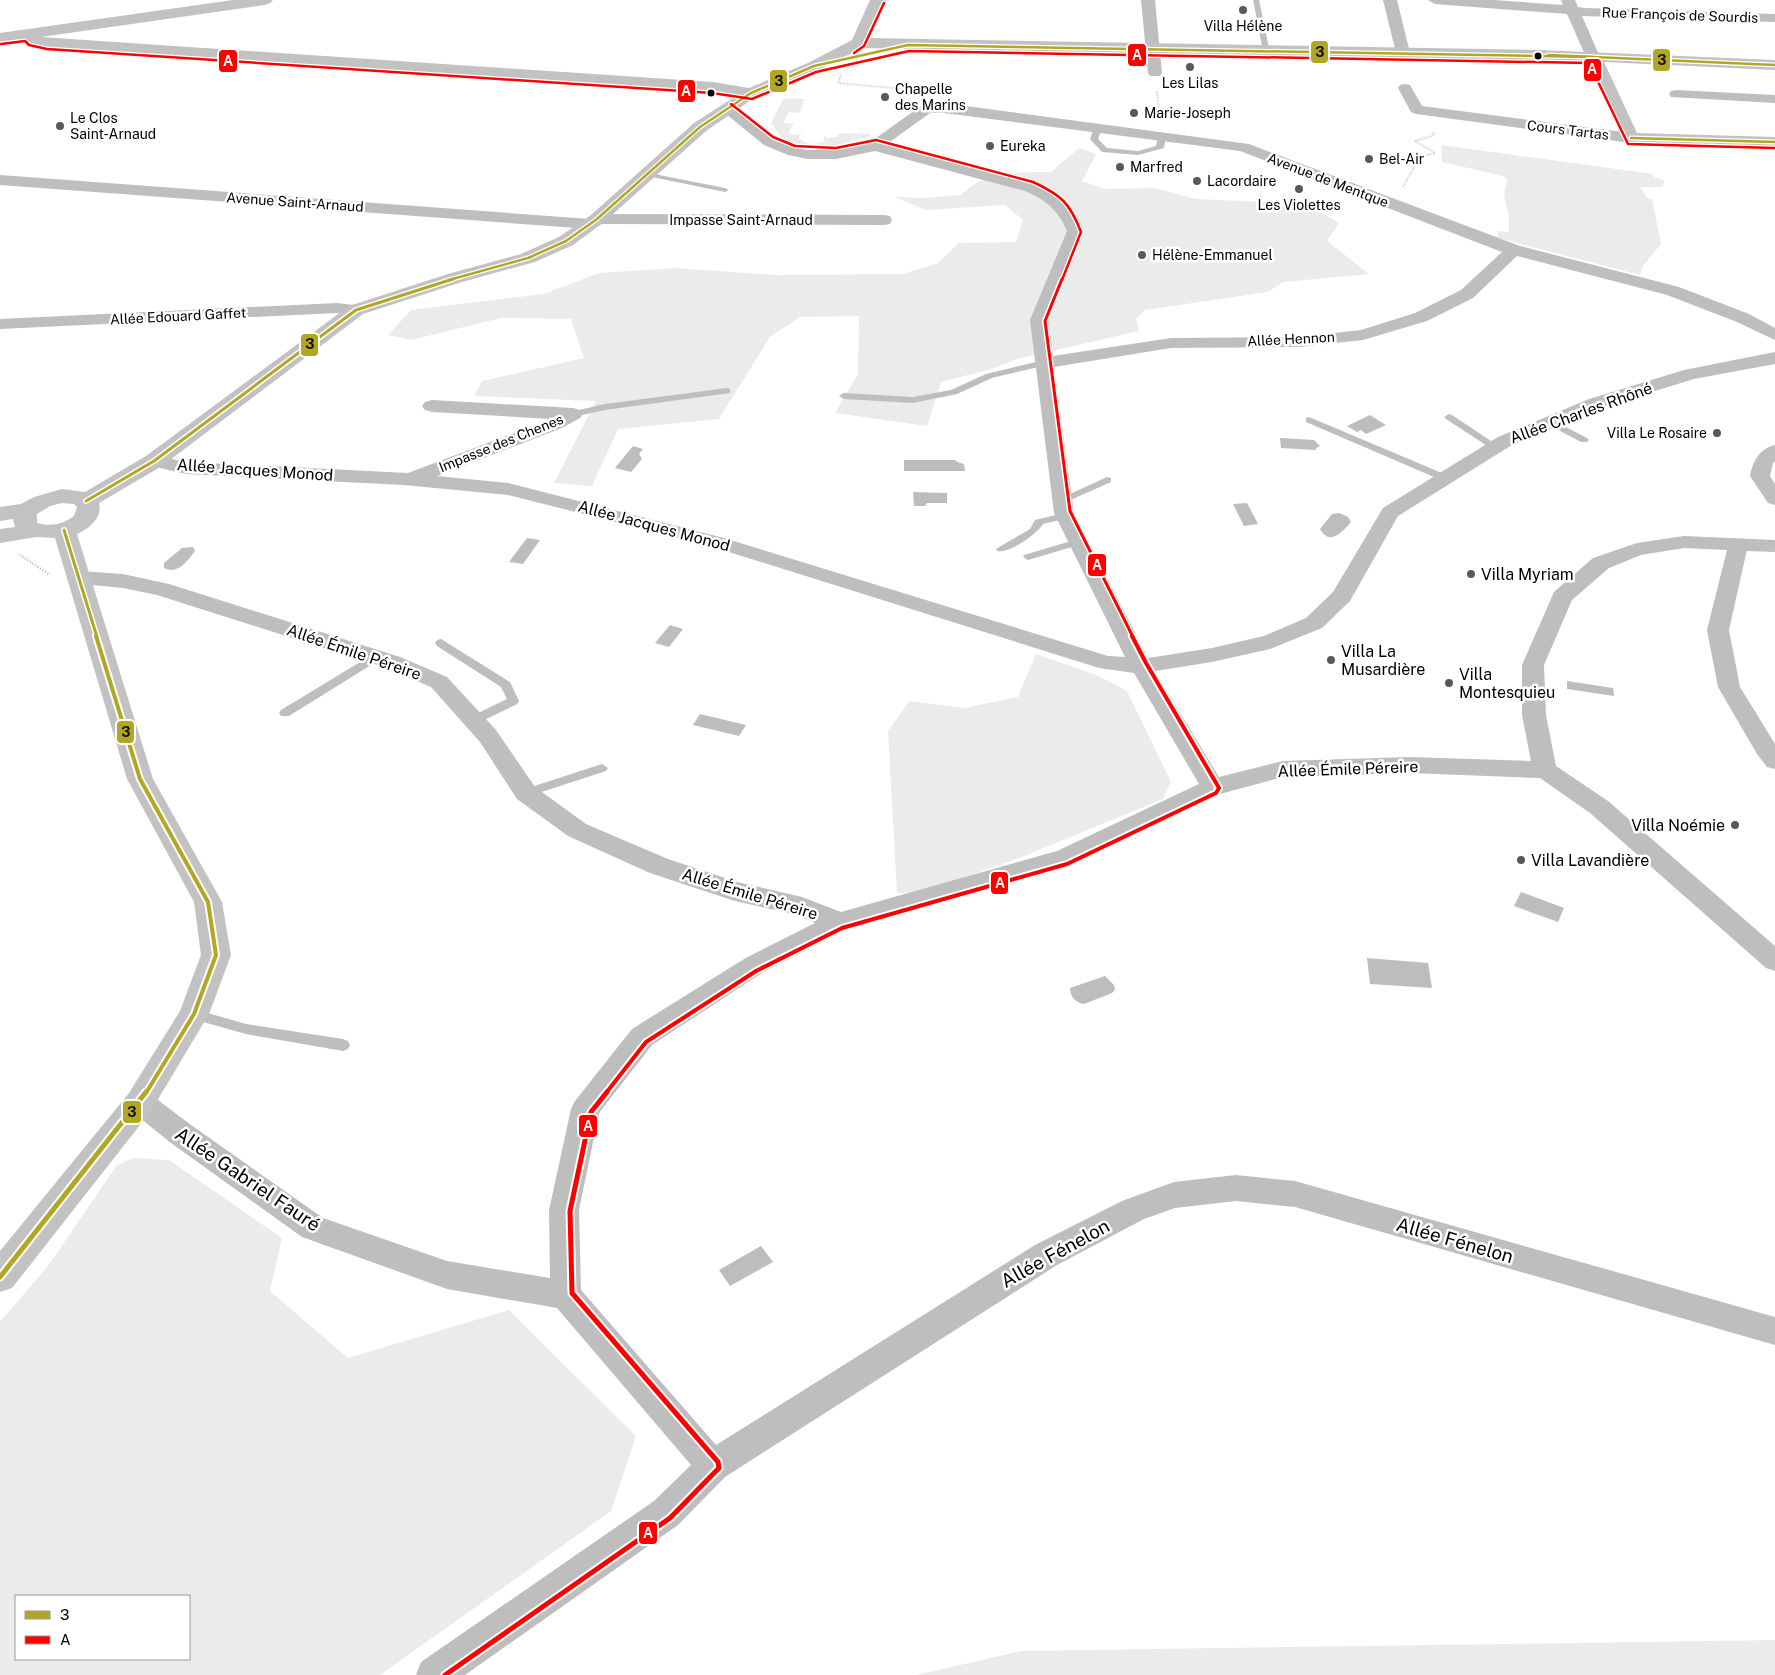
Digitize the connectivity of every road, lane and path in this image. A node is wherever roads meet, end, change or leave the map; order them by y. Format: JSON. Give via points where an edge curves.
{"nodes":[{"id":1,"x":265,"y":0,"type":"edge"},
{"id":2,"x":878,"y":0,"type":"edge"},
{"id":3,"x":1148,"y":0,"type":"edge"},
{"id":4,"x":1256,"y":0,"type":"edge"},
{"id":5,"x":1390,"y":0,"type":"edge"},
{"id":6,"x":1435,"y":0,"type":"edge"},
{"id":7,"x":234,"y":2,"type":"edge"},
{"id":8,"x":1570,"y":5,"type":"edge"},
{"id":9,"x":1775,"y":18,"type":"edge"},
{"id":10,"x":29,"y":34,"type":"junction"},
{"id":11,"x":0,"y":38,"type":"edge"},
{"id":12,"x":908,"y":45,"type":"junction"},
{"id":13,"x":855,"y":49,"type":"junction"},
{"id":14,"x":1154,"y":49,"type":"junction"},
{"id":15,"x":1267,"y":51,"type":"junction"},
{"id":16,"x":1403,"y":53,"type":"junction"},
{"id":17,"x":1593,"y":57,"type":"junction"},
{"id":18,"x":1775,"y":65,"type":"edge"},
{"id":19,"x":842,"y":73,"type":"dead end"},
{"id":20,"x":1155,"y":73,"type":"joint"},
{"id":21,"x":1405,"y":88,"type":"dead end"},
{"id":22,"x":752,"y":93,"type":"junction"},
{"id":23,"x":1676,"y":94,"type":"dead end"},
{"id":24,"x":1775,"y":98,"type":"edge"},
{"id":25,"x":728,"y":109,"type":"junction"},
{"id":26,"x":926,"y":109,"type":"junction"},
{"id":27,"x":1430,"y":130,"type":"dead end"},
{"id":28,"x":1162,"y":136,"type":"junction"},
{"id":29,"x":1631,"y":138,"type":"junction"},
{"id":30,"x":1775,"y":142,"type":"edge"},
{"id":31,"x":875,"y":146,"type":"junction"},
{"id":32,"x":647,"y":174,"type":"junction"},
{"id":33,"x":0,"y":180,"type":"edge"},
{"id":34,"x":725,"y":190,"type":"dead end"},
{"id":35,"x":1393,"y":205,"type":"junction"},
{"id":36,"x":884,"y":220,"type":"dead end"},
{"id":37,"x":594,"y":222,"type":"junction"},
{"id":38,"x":1514,"y":250,"type":"junction"},
{"id":39,"x":356,"y":310,"type":"junction"},
{"id":40,"x":0,"y":324,"type":"edge"},
{"id":41,"x":1775,"y":335,"type":"edge"},
{"id":42,"x":1775,"y":358,"type":"edge"},
{"id":43,"x":1044,"y":362,"type":"junction"},
{"id":44,"x":727,"y":391,"type":"dead end"},
{"id":45,"x":844,"y":396,"type":"dead end"},
{"id":46,"x":432,"y":406,"type":"dead end"},
{"id":47,"x":573,"y":414,"type":"junction"},
{"id":48,"x":1449,"y":417,"type":"dead end"},
{"id":49,"x":1309,"y":420,"type":"dead end"},
{"id":50,"x":1550,"y":422,"type":"junction"},
{"id":51,"x":1584,"y":440,"type":"dead end"},
{"id":52,"x":1495,"y":447,"type":"junction"},
{"id":53,"x":1775,"y":451,"type":"edge"},
{"id":54,"x":154,"y":461,"type":"junction"},
{"id":55,"x":1445,"y":478,"type":"junction"},
{"id":56,"x":410,"y":479,"type":"junction"},
{"id":57,"x":1107,"y":480,"type":"dead end"},
{"id":58,"x":1775,"y":499,"type":"edge"},
{"id":59,"x":86,"y":501,"type":"junction"},
{"id":60,"x":1063,"y":508,"type":"junction"},
{"id":61,"x":0,"y":514,"type":"edge"},
{"id":62,"x":30,"y":520,"type":"junction"},
{"id":63,"x":64,"y":530,"type":"junction"},
{"id":64,"x":1078,"y":542,"type":"junction"},
{"id":65,"x":6,"y":543,"type":"edge"},
{"id":66,"x":1741,"y":543,"type":"junction"},
{"id":67,"x":1775,"y":546,"type":"edge"},
{"id":68,"x":1001,"y":549,"type":"dead end"},
{"id":69,"x":1028,"y":558,"type":"dead end"},
{"id":70,"x":81,"y":586,"type":"junction"},
{"id":71,"x":441,"y":643,"type":"dead end"},
{"id":72,"x":376,"y":657,"type":"junction"},
{"id":73,"x":1141,"y":666,"type":"junction"},
{"id":74,"x":285,"y":713,"type":"dead end"},
{"id":75,"x":474,"y":720,"type":"junction"},
{"id":76,"x":1775,"y":761,"type":"edge"},
{"id":77,"x":602,"y":768,"type":"dead end"},
{"id":78,"x":1545,"y":770,"type":"junction"},
{"id":79,"x":1213,"y":787,"type":"junction"},
{"id":80,"x":526,"y":793,"type":"junction"},
{"id":81,"x":840,"y":922,"type":"junction"},
{"id":82,"x":1775,"y":961,"type":"edge"},
{"id":83,"x":194,"y":1014,"type":"junction"},
{"id":84,"x":343,"y":1045,"type":"dead end"},
{"id":85,"x":140,"y":1102,"type":"junction"},
{"id":86,"x":0,"y":1277,"type":"edge"},
{"id":87,"x":566,"y":1295,"type":"junction"},
{"id":88,"x":1775,"y":1331,"type":"edge"},
{"id":89,"x":713,"y":1466,"type":"junction"},
{"id":90,"x":434,"y":1675,"type":"edge"}],
"edges":[{"from":1,"to":7,"type":"street"},
{"from":2,"to":13,"type":"street"},
{"from":3,"to":14,"type":"street"},
{"from":4,"to":15,"type":"lane"},
{"from":5,"to":16,"type":"street"},
{"from":6,"to":8,"type":"street","name":"Rue François de Sourdis"},
{"from":7,"to":10,"type":"street"},
{"from":8,"to":9,"type":"street","name":"Rue François de Sourdis","via":[[1585,12]]},
{"from":8,"to":17,"type":"street"},
{"from":10,"to":11,"type":"street"},
{"from":10,"to":22,"type":"street","via":[[31,39],[47,43],[703,86]]},
{"from":12,"to":13,"type":"street"},
{"from":12,"to":13,"type":"street","via":[[880,51]]},
{"from":12,"to":14,"type":"street"},
{"from":13,"to":22,"type":"street"},
{"from":14,"to":15,"type":"street"},
{"from":14,"to":20,"type":"street"},
{"from":15,"to":16,"type":"street"},
{"from":16,"to":17,"type":"street"},
{"from":17,"to":18,"type":"street"},
{"from":17,"to":29,"type":"street"},
{"from":19,"to":26,"type":"path","via":[[838,83],[914,90]]},
{"from":20,"to":28,"type":"path"},
{"from":21,"to":29,"type":"street","name":"Cours Tartas","via":[[1416,109]]},
{"from":22,"to":25,"type":"street"},
{"from":23,"to":24,"type":"street"},
{"from":25,"to":31,"type":"street","via":[[772,144],[787,150],[830,155]]},
{"from":25,"to":32,"type":"street","via":[[700,127]]},
{"from":26,"to":28,"type":"street","name":"Avenue de Mentque","via":[[944,108]]},
{"from":26,"to":31,"type":"street"},
{"from":27,"to":35,"type":"path","via":[[1435,135],[1416,141],[1435,153],[1420,157]]},
{"from":28,"to":35,"type":"street","name":"Avenue de Mentque","via":[[1243,147]]},
{"from":29,"to":30,"type":"street","name":"Cours Tartas"},
{"from":31,"to":43,"type":"street","via":[[1031,188],[1051,196],[1069,213],[1076,232],[1039,320]]},
{"from":32,"to":34,"type":"lane"},
{"from":32,"to":37,"type":"street"},
{"from":33,"to":37,"type":"street","name":"Avenue Saint-Arnaud"},
{"from":35,"to":38,"type":"street","name":"Avenue de Mentque"},
{"from":36,"to":37,"type":"street","name":"Impasse Saint-Arnaud"},
{"from":37,"to":39,"type":"street","via":[[566,241],[528,258]]},
{"from":38,"to":41,"type":"street","name":"Avenue de Mentque","via":[[1673,291],[1743,318]]},
{"from":38,"to":43,"type":"street","name":"Allée Hennon","via":[[1467,294],[1421,318],[1363,335],[1299,342],[1171,343]]},
{"from":39,"to":40,"type":"street","name":"Allée Edouard Gaffet","via":[[328,308]]},
{"from":39,"to":54,"type":"street"},
{"from":42,"to":50,"type":"street","name":"Allée Charles Rhôné","via":[[1691,374],[1596,403]]},
{"from":43,"to":45,"type":"lane","via":[[989,376],[954,392],[913,400]]},
{"from":43,"to":60,"type":"street"},
{"from":44,"to":47,"type":"lane"},
{"from":46,"to":47,"type":"street","name":"Impasse des Chenes"},
{"from":47,"to":56,"type":"street","name":"Impasse des Chenes","via":[[555,424]]},
{"from":48,"to":52,"type":"lane"},
{"from":49,"to":55,"type":"lane"},
{"from":50,"to":51,"type":"lane"},
{"from":50,"to":52,"type":"street","name":"Allée Charles Rhôné"},
{"from":52,"to":55,"type":"street","name":"Allée Charles Rhôné"},
{"from":53,"to":58,"type":"street","via":[[1763,461],[1760,476]]},
{"from":54,"to":56,"type":"street","name":"Allée Jacques Monod","via":[[186,468]]},
{"from":54,"to":59,"type":"street"},
{"from":55,"to":73,"type":"street","name":"Allée Charles Rhôné","via":[[1390,512],[1342,596],[1314,623],[1270,642]]},
{"from":56,"to":73,"type":"street","name":"Allée Jacques Monod","via":[[508,489],[698,537],[1107,663]]},
{"from":57,"to":60,"type":"lane"},
{"from":59,"to":62,"type":"street","via":[[72,496],[43,500]]},
{"from":59,"to":63,"type":"street","via":[[89,505],[87,516]]},
{"from":60,"to":64,"type":"street"},
{"from":60,"to":68,"type":"lane","via":[[1039,522],[1034,531]]},
{"from":61,"to":62,"type":"street"},
{"from":62,"to":63,"type":"street","via":[[47,533]]},
{"from":62,"to":65,"type":"street"},
{"from":63,"to":70,"type":"street"},
{"from":64,"to":69,"type":"lane"},
{"from":64,"to":73,"type":"street"},
{"from":65,"to":70,"type":"path","via":[[63,583]]},
{"from":66,"to":67,"type":"street"},
{"from":66,"to":76,"type":"street","via":[[1735,554],[1718,630],[1729,687]]},
{"from":66,"to":78,"type":"street","via":[[1684,542],[1637,549],[1600,563],[1562,596],[1533,665],[1534,715]]},
{"from":70,"to":72,"type":"street","name":"Allée Émile Péreire","via":[[123,581],[161,589]]},
{"from":70,"to":83,"type":"street","via":[[140,778],[208,902],[216,955]]},
{"from":71,"to":75,"type":"lane","via":[[506,685],[513,701]]},
{"from":72,"to":74,"type":"lane"},
{"from":72,"to":75,"type":"street","name":"Allée Émile Péreire","via":[[440,682]]},
{"from":73,"to":79,"type":"street"},
{"from":75,"to":80,"type":"street","name":"Allée Émile Péreire"},
{"from":77,"to":80,"type":"lane"},
{"from":78,"to":79,"type":"street","name":"Allée Émile Péreire","via":[[1409,765],[1283,769]]},
{"from":78,"to":82,"type":"street","via":[[1599,807]]},
{"from":79,"to":81,"type":"street","name":"Allée Émile Péreire","via":[[1065,858]]},
{"from":80,"to":81,"type":"street","name":"Allée Émile Péreire","via":[[577,830],[659,866],[735,891],[802,907]]},
{"from":81,"to":87,"type":"street","via":[[753,966],[642,1037],[585,1110],[564,1210]]},
{"from":83,"to":84,"type":"lane","via":[[246,1029]]},
{"from":83,"to":85,"type":"street"},
{"from":85,"to":86,"type":"street"},
{"from":85,"to":87,"type":"street","name":"Allée Gabriel Fauré","via":[[313,1228],[447,1274]]},
{"from":87,"to":89,"type":"street"},
{"from":88,"to":89,"type":"street","name":"Allée Fénelon","via":[[1295,1194],[1236,1188],[1174,1195],[1133,1210],[1046,1255]]},
{"from":89,"to":90,"type":"street","name":"Allée Fénelon","via":[[666,1513]]}]}
